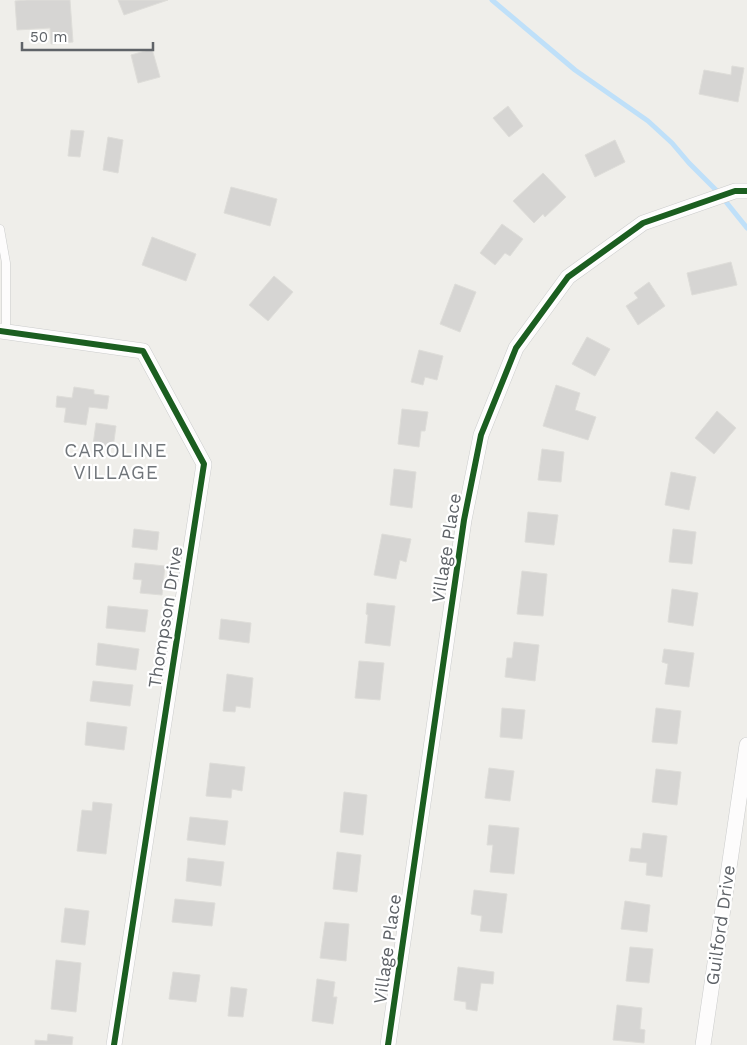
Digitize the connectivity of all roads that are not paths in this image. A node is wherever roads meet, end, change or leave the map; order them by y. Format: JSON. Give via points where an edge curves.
{"nodes":[{"id":1,"x":747,"y":191,"type":"edge"},
{"id":2,"x":0,"y":228,"type":"edge"},
{"id":3,"x":3,"y":331,"type":"edge"},
{"id":4,"x":747,"y":745,"type":"edge"},
{"id":5,"x":740,"y":837,"type":"edge"},
{"id":6,"x":114,"y":1045,"type":"edge"},
{"id":7,"x":388,"y":1045,"type":"edge"},
{"id":8,"x":703,"y":1045,"type":"edge"}],
"edges":[{"from":1,"to":7,"type":"street","name":"Village Place","via":[[735,192],[643,223],[568,277],[516,348],[481,435],[464,520]]},
{"from":2,"to":3,"type":"lane","via":[[6,263]]},
{"from":3,"to":6,"type":"street","name":"Thompson Drive","via":[[144,351],[204,464]]},
{"from":4,"to":5,"type":"street","name":"Guilford Drive"},
{"from":5,"to":8,"type":"street","name":"Guilford Drive"}]}
